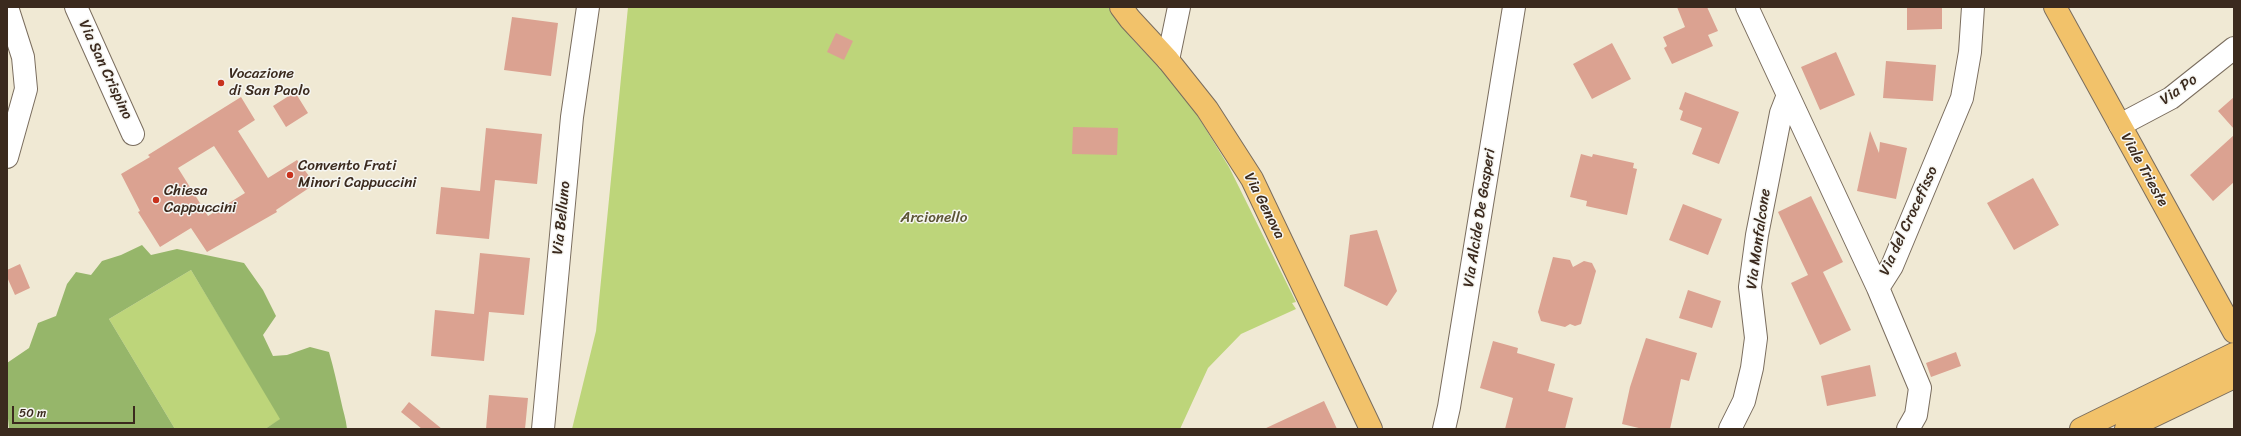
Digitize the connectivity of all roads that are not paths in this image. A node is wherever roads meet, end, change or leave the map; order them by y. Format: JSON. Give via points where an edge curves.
{"nodes":[{"id":1,"x":7,"y":7,"type":"edge"},
{"id":2,"x":76,"y":7,"type":"edge"},
{"id":3,"x":588,"y":7,"type":"edge"},
{"id":4,"x":1121,"y":7,"type":"edge"},
{"id":5,"x":1179,"y":7,"type":"edge"},
{"id":6,"x":1514,"y":7,"type":"edge"},
{"id":7,"x":1747,"y":7,"type":"edge"},
{"id":8,"x":1973,"y":7,"type":"edge"},
{"id":9,"x":2055,"y":7,"type":"edge"},
{"id":10,"x":2234,"y":48,"type":"edge"},
{"id":11,"x":1168,"y":60,"type":"junction"},
{"id":12,"x":1788,"y":95,"type":"junction"},
{"id":13,"x":2120,"y":126,"type":"junction"},
{"id":14,"x":134,"y":134,"type":"dead end"},
{"id":15,"x":7,"y":157,"type":"edge"},
{"id":16,"x":1878,"y":288,"type":"junction"},
{"id":17,"x":2234,"y":332,"type":"edge"},
{"id":18,"x":2234,"y":354,"type":"edge"},
{"id":19,"x":2234,"y":376,"type":"edge"},
{"id":20,"x":543,"y":429,"type":"edge"},
{"id":21,"x":1370,"y":429,"type":"edge"},
{"id":22,"x":1444,"y":429,"type":"edge"},
{"id":23,"x":1730,"y":429,"type":"edge"},
{"id":24,"x":1908,"y":429,"type":"edge"},
{"id":25,"x":2081,"y":429,"type":"edge"},
{"id":26,"x":2126,"y":429,"type":"edge"}],
"edges":[{"from":1,"to":15,"type":"street","via":[[23,57],[26,89]]},
{"from":2,"to":14,"type":"street","name":"Via San Crispino"},
{"from":3,"to":20,"type":"street","name":"Via Belluno","via":[[572,117]]},
{"from":4,"to":11,"type":"main road","name":"Via Genova"},
{"from":5,"to":11,"type":"street"},
{"from":6,"to":22,"type":"street","name":"Via Alcide De Gasperi"},
{"from":7,"to":12,"type":"street"},
{"from":8,"to":16,"type":"street","name":"Via del Crocefisso","via":[[1970,52],[1962,98],[1892,266]]},
{"from":9,"to":13,"type":"main road","name":"Viale Trieste"},
{"from":10,"to":13,"type":"street","name":"Via Po","via":[[2171,98]]},
{"from":11,"to":21,"type":"main road","name":"Via Genova","via":[[1207,109],[1252,179]]},
{"from":12,"to":16,"type":"street"},
{"from":12,"to":23,"type":"street","name":"Via Monfalcone","via":[[1781,113],[1756,235],[1750,287],[1756,338],[1752,368],[1744,400]]},
{"from":13,"to":17,"type":"main road","name":"Viale Trieste"},
{"from":16,"to":24,"type":"street","name":"Via del Crocefisso","via":[[1920,388],[1916,415]]},
{"from":18,"to":25,"type":"main road"},
{"from":19,"to":26,"type":"main road"}]}
